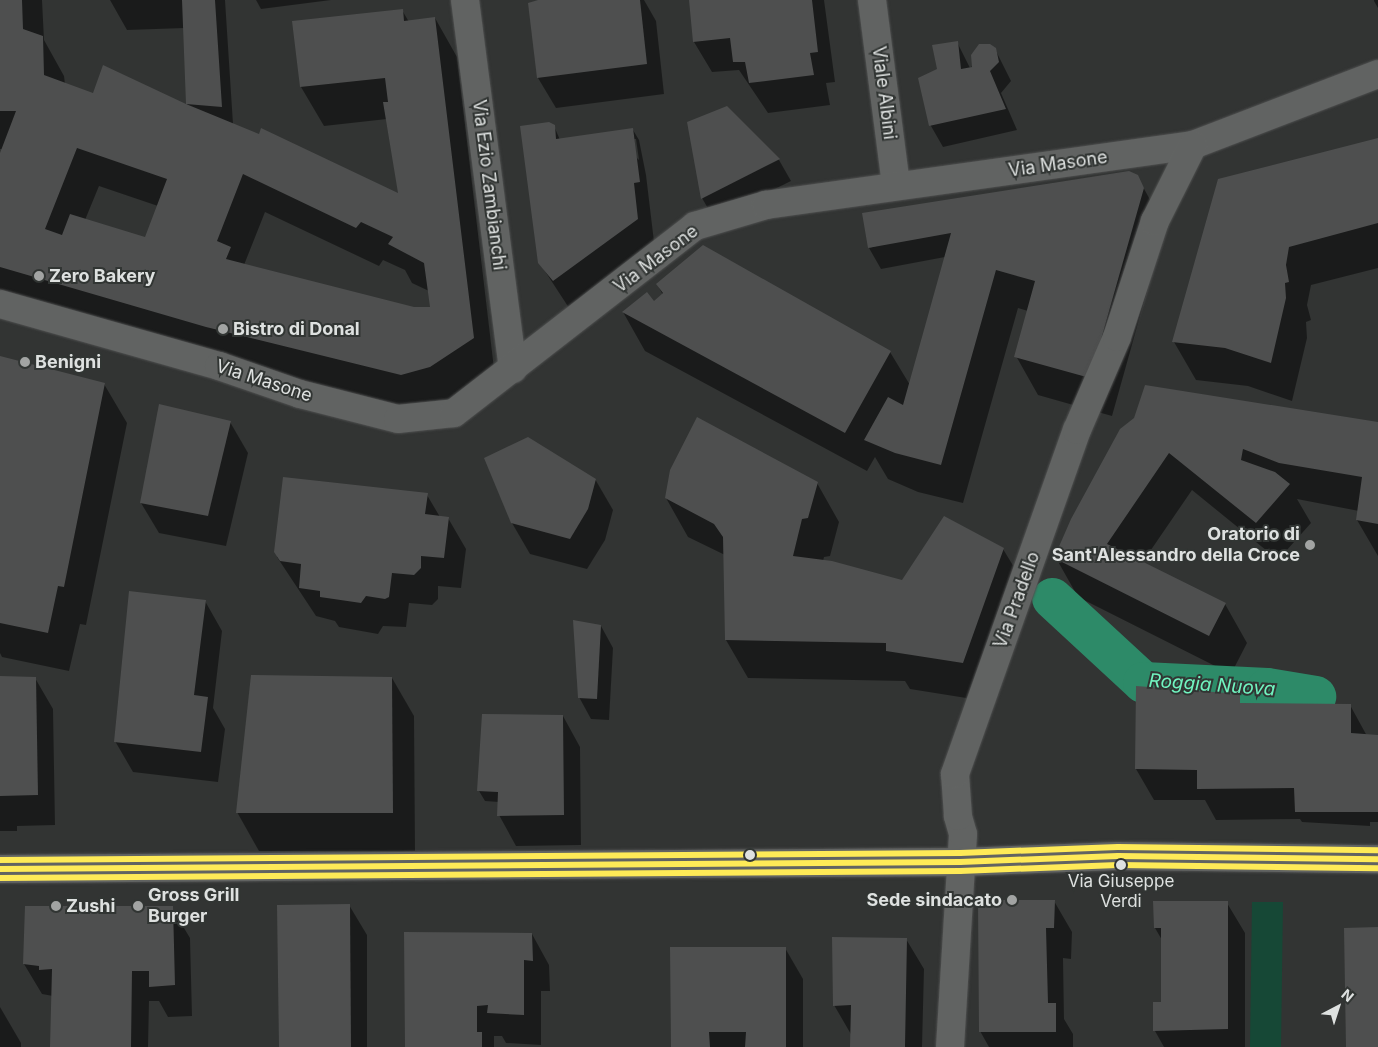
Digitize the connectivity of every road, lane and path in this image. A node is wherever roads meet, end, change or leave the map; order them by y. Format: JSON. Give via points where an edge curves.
{"nodes":[{"id":1,"x":465,"y":0,"type":"edge"},
{"id":2,"x":872,"y":0,"type":"edge"},
{"id":3,"x":1378,"y":74,"type":"edge"},
{"id":4,"x":1193,"y":145,"type":"junction"},
{"id":5,"x":896,"y":185,"type":"junction"},
{"id":6,"x":0,"y":304,"type":"edge"},
{"id":7,"x":513,"y":369,"type":"junction"},
{"id":8,"x":1378,"y":859,"type":"edge"},
{"id":9,"x":960,"y":862,"type":"junction"},
{"id":10,"x":0,"y":869,"type":"edge"},
{"id":11,"x":950,"y":1047,"type":"edge"}],
"edges":[{"from":1,"to":7,"type":"street","name":"Via Ezio Zambianchi"},
{"from":2,"to":5,"type":"street","name":"Viale Albini"},
{"from":3,"to":4,"type":"street","name":"Via Masone"},
{"from":4,"to":5,"type":"street","name":"Via Masone"},
{"from":4,"to":9,"type":"street","name":"Via Pradello","via":[[1155,221],[1117,337],[1077,430],[956,774],[962,834]]},
{"from":5,"to":7,"type":"street","name":"Via Masone","via":[[766,205],[695,226]]},
{"from":6,"to":7,"type":"street","name":"Via Masone","via":[[219,366],[300,394],[398,418],[454,413]]},
{"from":8,"to":9,"type":"street","via":[[1118,856]]},
{"from":9,"to":10,"type":"street"},
{"from":9,"to":11,"type":"street","name":"Via Pradello"}]}
